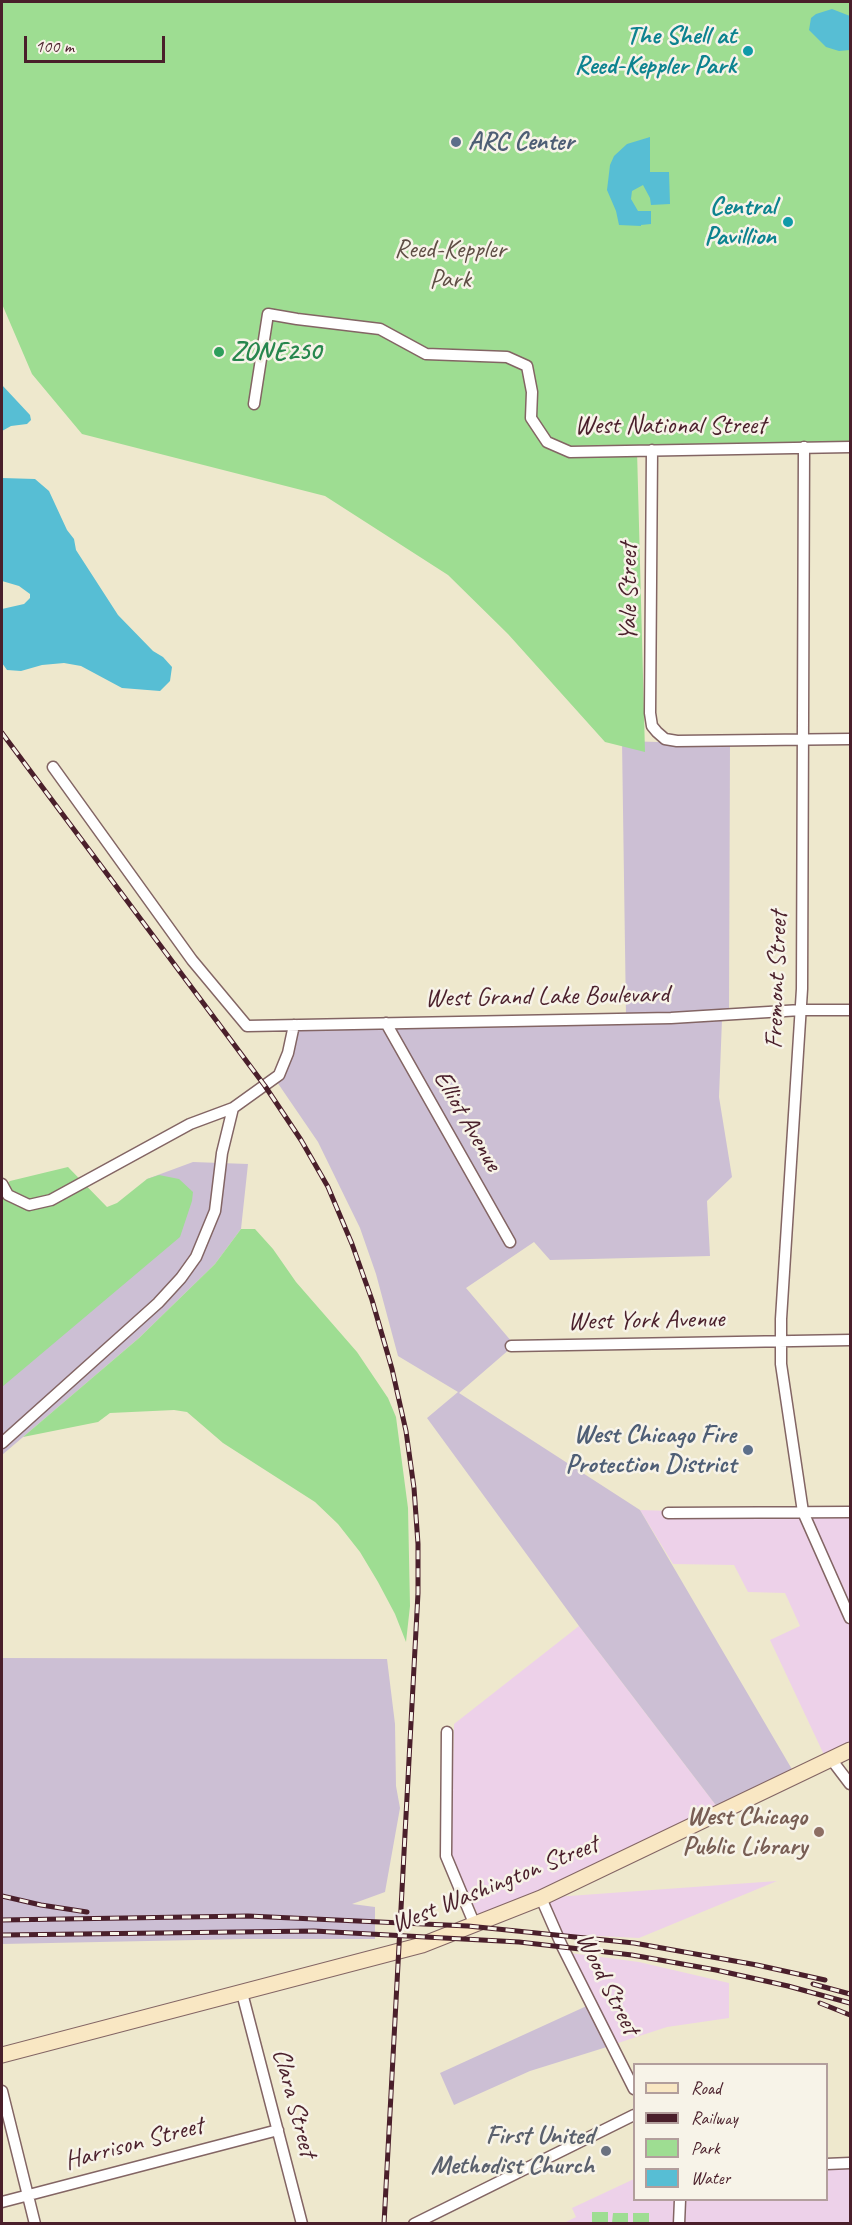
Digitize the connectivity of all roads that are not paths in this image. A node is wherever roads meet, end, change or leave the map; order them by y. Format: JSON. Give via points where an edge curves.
{"nodes":[{"id":1,"x":254,"y":404,"type":"dead end"},
{"id":2,"x":804,"y":447,"type":"junction"},
{"id":3,"x":850,"y":447,"type":"edge"},
{"id":4,"x":652,"y":450,"type":"junction"},
{"id":5,"x":850,"y":739,"type":"edge"},
{"id":6,"x":802,"y":740,"type":"junction"},
{"id":7,"x":53,"y":767,"type":"dead end"},
{"id":8,"x":801,"y":1010,"type":"junction"},
{"id":9,"x":850,"y":1010,"type":"edge"},
{"id":10,"x":386,"y":1023,"type":"junction"},
{"id":11,"x":294,"y":1025,"type":"junction"},
{"id":12,"x":233,"y":1108,"type":"junction"},
{"id":13,"x":2,"y":1184,"type":"edge"},
{"id":14,"x":510,"y":1242,"type":"dead end"},
{"id":15,"x":850,"y":1340,"type":"edge"},
{"id":16,"x":781,"y":1341,"type":"junction"},
{"id":17,"x":511,"y":1346,"type":"dead end"},
{"id":18,"x":2,"y":1443,"type":"edge"},
{"id":19,"x":803,"y":1512,"type":"junction"},
{"id":20,"x":850,"y":1512,"type":"edge"},
{"id":21,"x":668,"y":1513,"type":"dead end"},
{"id":22,"x":850,"y":1618,"type":"edge"},
{"id":23,"x":447,"y":1732,"type":"dead end"},
{"id":24,"x":850,"y":1750,"type":"edge"},
{"id":25,"x":831,"y":1759,"type":"junction"},
{"id":26,"x":850,"y":1784,"type":"edge"},
{"id":27,"x":541,"y":1898,"type":"junction"},
{"id":28,"x":474,"y":1923,"type":"junction"},
{"id":29,"x":242,"y":1993,"type":"junction"},
{"id":30,"x":2,"y":2055,"type":"edge"},
{"id":31,"x":633,"y":2087,"type":"edge"},
{"id":32,"x":2,"y":2091,"type":"edge"},
{"id":33,"x":633,"y":2115,"type":"edge"},
{"id":34,"x":278,"y":2130,"type":"junction"},
{"id":35,"x":850,"y":2163,"type":"edge"},
{"id":36,"x":828,"y":2164,"type":"edge"},
{"id":37,"x":28,"y":2196,"type":"junction"},
{"id":38,"x":680,"y":2201,"type":"edge"},
{"id":39,"x":2,"y":2202,"type":"edge"},
{"id":40,"x":35,"y":2223,"type":"edge"},
{"id":41,"x":302,"y":2223,"type":"edge"},
{"id":42,"x":414,"y":2223,"type":"edge"},
{"id":43,"x":679,"y":2223,"type":"edge"}],
"edges":[{"from":1,"to":4,"type":"street","name":"West National Street","via":[[268,314],[380,329],[426,354],[507,357],[527,366],[531,418],[548,442],[570,452]]},
{"from":2,"to":3,"type":"street","name":"West National Street"},
{"from":2,"to":4,"type":"street","name":"West National Street"},
{"from":2,"to":6,"type":"street","name":"Fremont Street"},
{"from":4,"to":6,"type":"street","name":"Yale Street","via":[[652,726],[670,741]]},
{"from":5,"to":6,"type":"street"},
{"from":6,"to":8,"type":"street","name":"Fremont Street"},
{"from":7,"to":11,"type":"street","name":"West Grand Lake Boulevard","via":[[192,960],[247,1026]]},
{"from":8,"to":9,"type":"street","name":"West Grand Lake Boulevard"},
{"from":8,"to":10,"type":"street","name":"West Grand Lake Boulevard","via":[[671,1018]]},
{"from":8,"to":16,"type":"street","name":"Fremont Street"},
{"from":10,"to":11,"type":"street","name":"West Grand Lake Boulevard"},
{"from":10,"to":14,"type":"street","name":"Elliot Avenue"},
{"from":11,"to":12,"type":"street","via":[[279,1075]]},
{"from":12,"to":13,"type":"street","via":[[190,1124],[51,1200],[29,1205],[8,1195]]},
{"from":12,"to":18,"type":"street","via":[[214,1211],[196,1257],[158,1303]]},
{"from":15,"to":16,"type":"street","name":"West York Avenue"},
{"from":16,"to":17,"type":"street","name":"West York Avenue"},
{"from":16,"to":19,"type":"street","name":"Fremont Street"},
{"from":19,"to":20,"type":"street"},
{"from":19,"to":21,"type":"street"},
{"from":19,"to":22,"type":"street","name":"Fremont Street"},
{"from":23,"to":28,"type":"street","via":[[447,1856]]},
{"from":24,"to":25,"type":"main road","name":"West Washington Street"},
{"from":25,"to":26,"type":"street"},
{"from":25,"to":27,"type":"main road","name":"West Washington Street"},
{"from":27,"to":28,"type":"main road","name":"West Washington Street"},
{"from":27,"to":31,"type":"street","name":"Wood Street"},
{"from":28,"to":29,"type":"main road","name":"West Washington Street","via":[[422,1945]]},
{"from":29,"to":30,"type":"main road","name":"West Washington Street"},
{"from":29,"to":34,"type":"street","name":"Clara Street"},
{"from":32,"to":37,"type":"street"},
{"from":33,"to":42,"type":"street"},
{"from":34,"to":37,"type":"street","name":"Harrison Street"},
{"from":34,"to":41,"type":"street","name":"Clara Street"},
{"from":35,"to":36,"type":"street"},
{"from":37,"to":39,"type":"street","name":"Harrison Street"},
{"from":37,"to":40,"type":"street"},
{"from":38,"to":43,"type":"street"}]}
